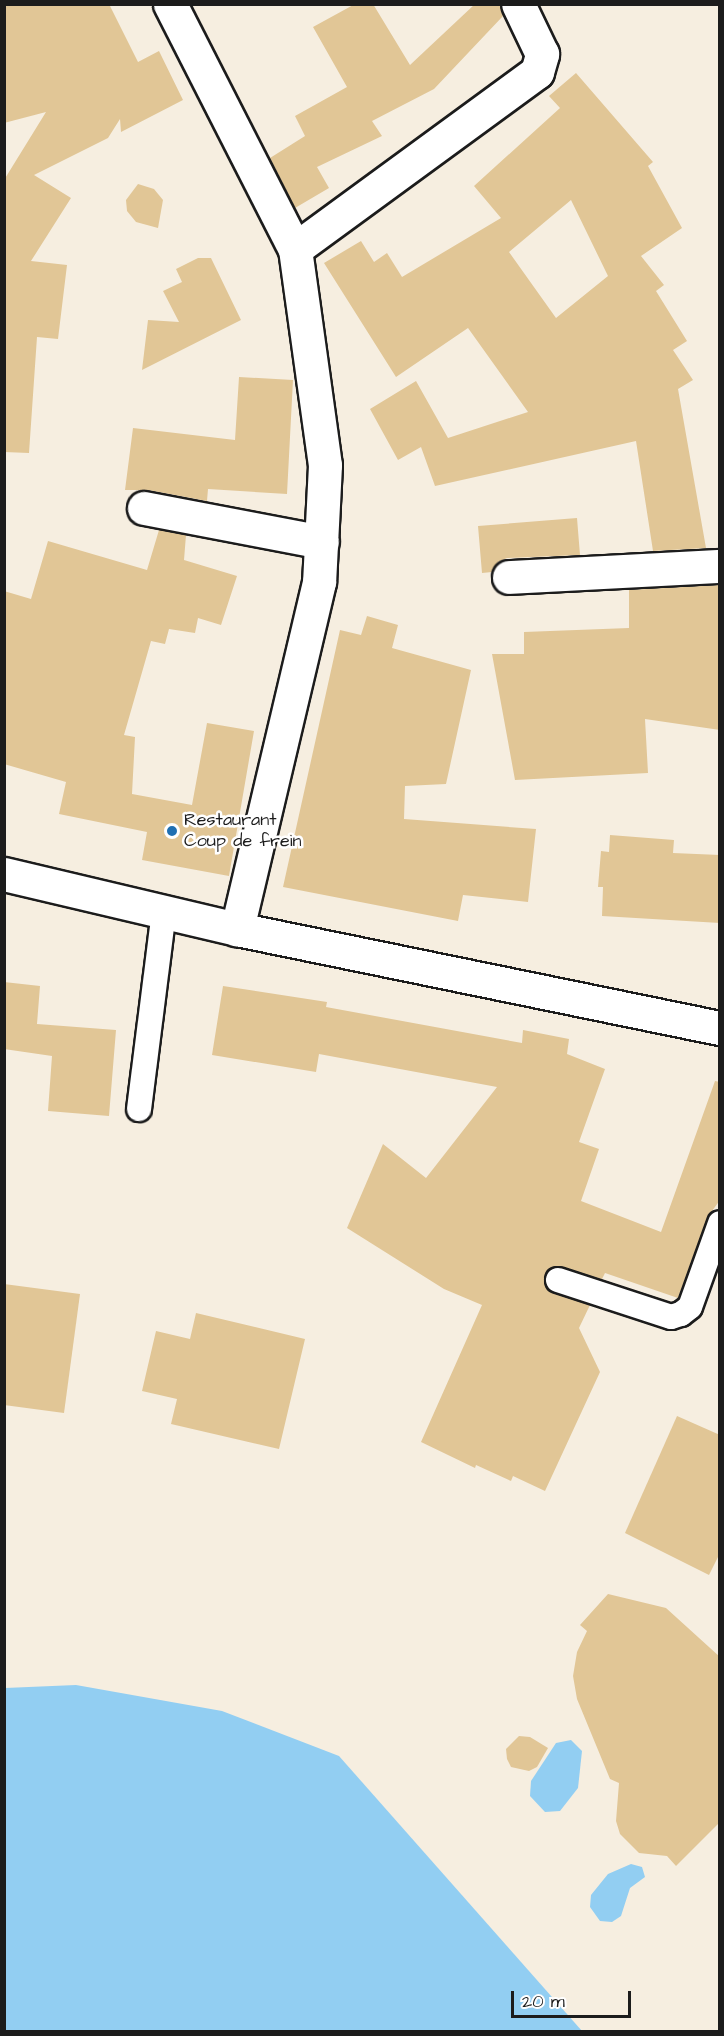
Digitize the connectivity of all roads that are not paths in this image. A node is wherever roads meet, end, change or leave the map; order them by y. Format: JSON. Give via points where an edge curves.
{"nodes":[{"id":1,"x":170,"y":4,"type":"edge"},
{"id":2,"x":518,"y":4,"type":"edge"},
{"id":3,"x":295,"y":249,"type":"junction"},
{"id":4,"x":144,"y":508,"type":"dead end"},
{"id":5,"x":321,"y":542,"type":"junction"},
{"id":6,"x":720,"y":566,"type":"edge"},
{"id":7,"x":509,"y":577,"type":"dead end"},
{"id":8,"x":4,"y":874,"type":"edge"},
{"id":9,"x":164,"y":912,"type":"junction"},
{"id":10,"x":237,"y":929,"type":"junction"},
{"id":11,"x":720,"y":1028,"type":"edge"},
{"id":12,"x":139,"y":1109,"type":"dead end"},
{"id":13,"x":720,"y":1223,"type":"edge"},
{"id":14,"x":558,"y":1280,"type":"dead end"}],
"edges":[{"from":1,"to":3,"type":"street"},
{"from":2,"to":3,"type":"street","via":[[542,54],[537,72]]},
{"from":3,"to":5,"type":"street","via":[[325,465]]},
{"from":4,"to":5,"type":"street"},
{"from":5,"to":10,"type":"street","via":[[319,582]]},
{"from":6,"to":7,"type":"street"},
{"from":8,"to":9,"type":"street"},
{"from":9,"to":10,"type":"street"},
{"from":9,"to":12,"type":"lane"},
{"from":10,"to":11,"type":"street"},
{"from":13,"to":14,"type":"lane","via":[[690,1307],[681,1314],[671,1317]]}]}
